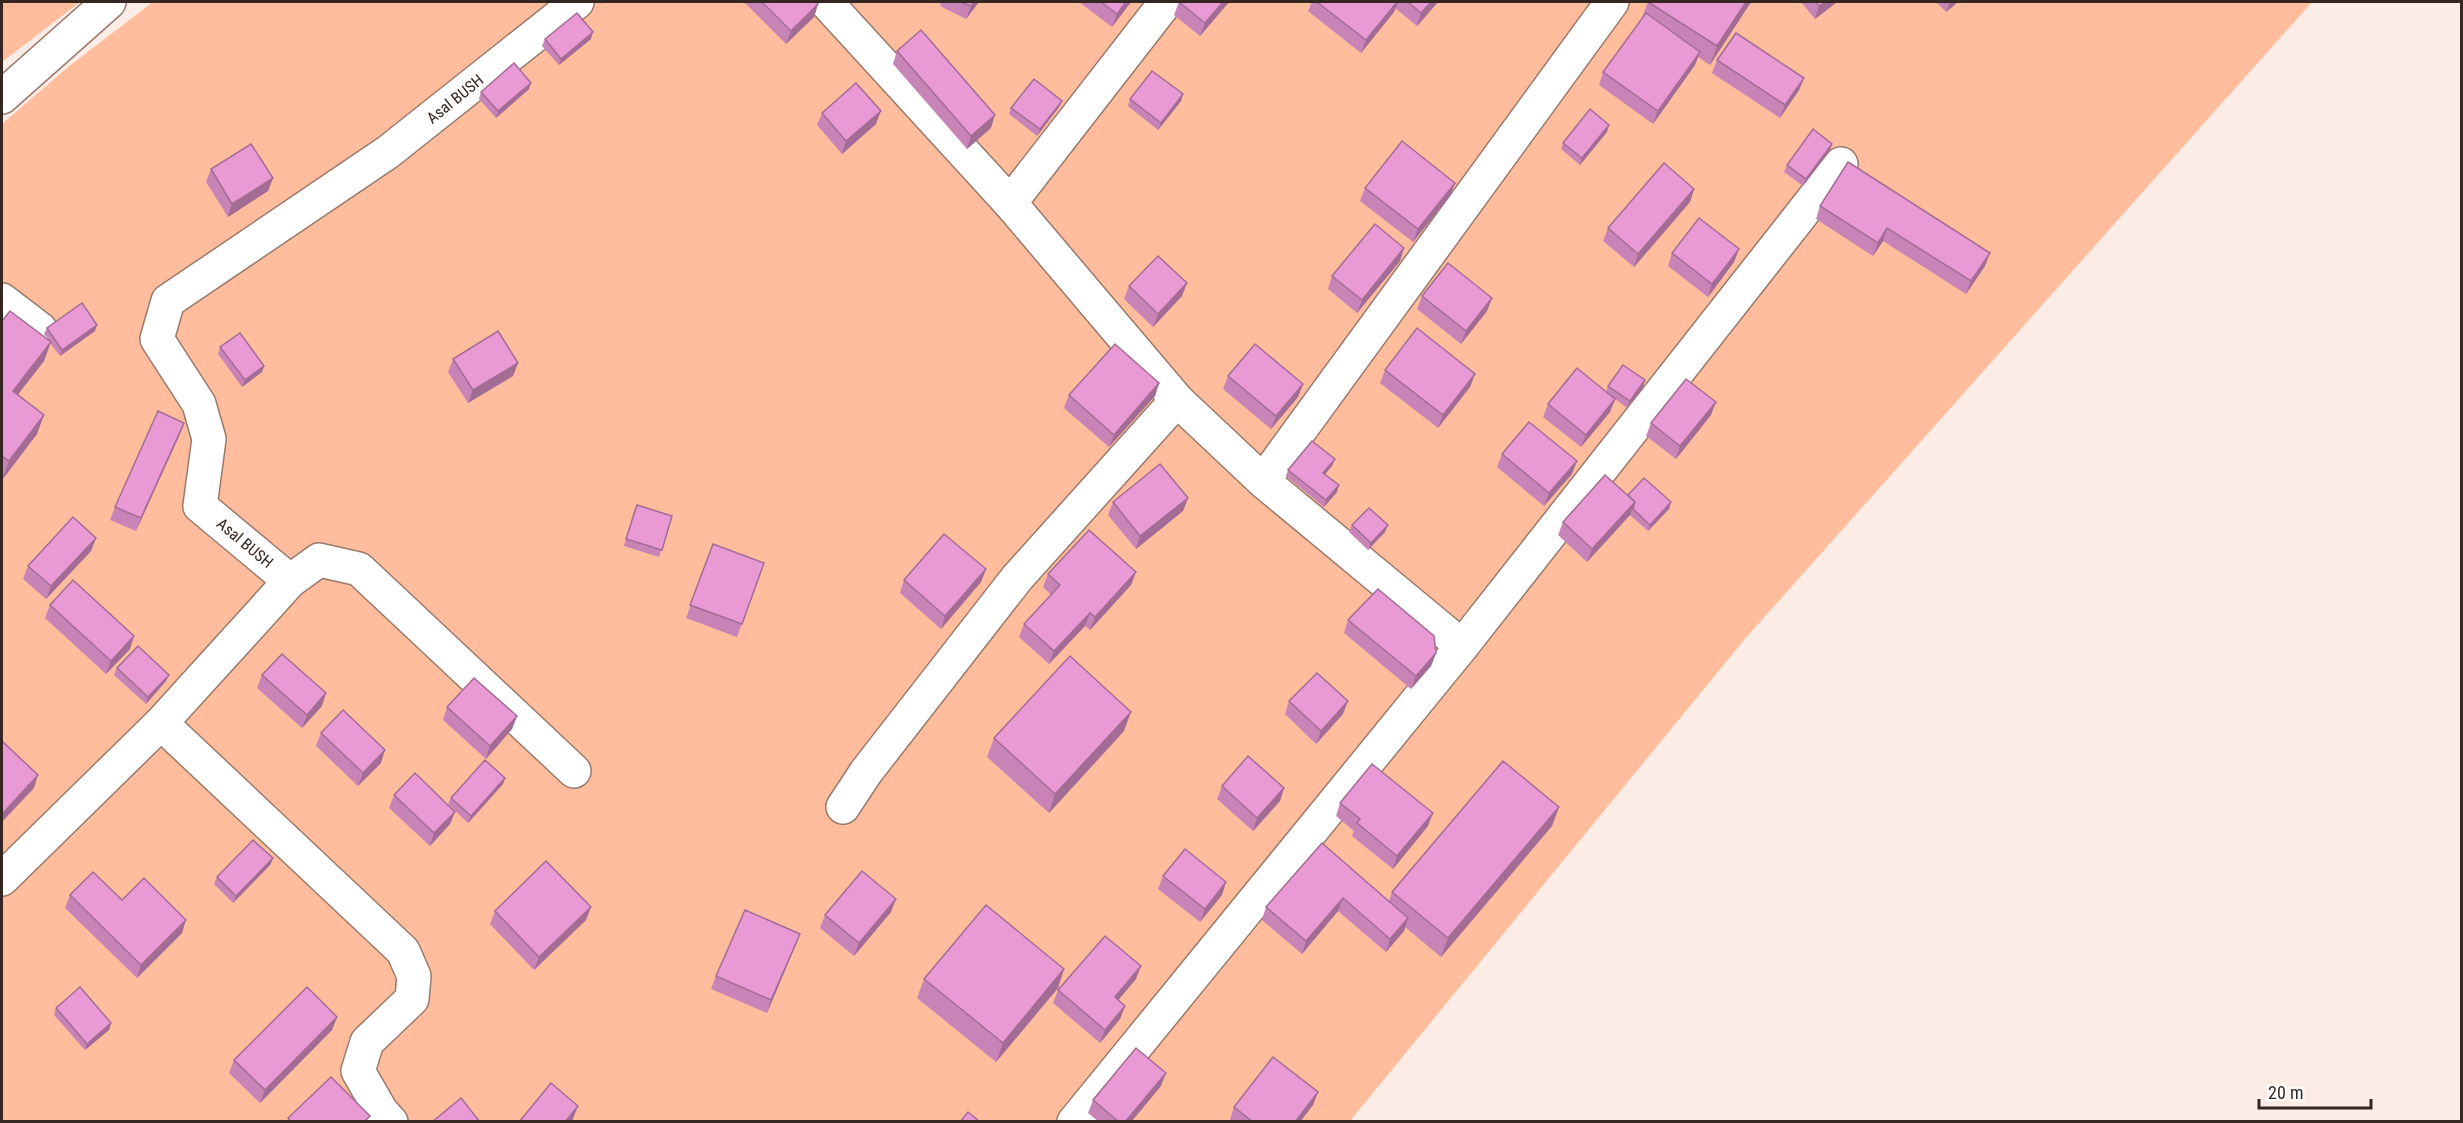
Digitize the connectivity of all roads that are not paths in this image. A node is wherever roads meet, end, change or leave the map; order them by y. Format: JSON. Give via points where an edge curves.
{"nodes":[{"id":1,"x":109,"y":2,"type":"edge"},
{"id":2,"x":577,"y":2,"type":"edge"},
{"id":3,"x":826,"y":2,"type":"edge"},
{"id":4,"x":1166,"y":2,"type":"edge"},
{"id":5,"x":1612,"y":2,"type":"edge"},
{"id":6,"x":2,"y":97,"type":"edge"},
{"id":7,"x":1841,"y":164,"type":"dead end"},
{"id":8,"x":1010,"y":203,"type":"junction"},
{"id":9,"x":2,"y":300,"type":"edge"},
{"id":10,"x":40,"y":329,"type":"dead end"},
{"id":11,"x":1177,"y":400,"type":"junction"},
{"id":12,"x":1263,"y":481,"type":"junction"},
{"id":13,"x":290,"y":581,"type":"junction"},
{"id":14,"x":1462,"y":646,"type":"junction"},
{"id":15,"x":161,"y":723,"type":"junction"},
{"id":16,"x":574,"y":771,"type":"dead end"},
{"id":17,"x":843,"y":807,"type":"dead end"},
{"id":18,"x":2,"y":879,"type":"edge"},
{"id":19,"x":391,"y":1122,"type":"edge"},
{"id":20,"x":1074,"y":1122,"type":"edge"}],
"edges":[{"from":1,"to":6,"type":"street"},
{"from":2,"to":13,"type":"street","name":"Asal BUSH","via":[[388,152],[168,301],[157,339],[200,404],[209,439],[200,506]]},
{"from":3,"to":8,"type":"street"},
{"from":4,"to":8,"type":"street"},
{"from":5,"to":12,"type":"street"},
{"from":7,"to":14,"type":"street"},
{"from":8,"to":11,"type":"street"},
{"from":9,"to":10,"type":"street"},
{"from":11,"to":12,"type":"street"},
{"from":11,"to":17,"type":"street","via":[[1017,578]]},
{"from":12,"to":14,"type":"street"},
{"from":13,"to":15,"type":"street"},
{"from":13,"to":16,"type":"street","via":[[319,560],[359,569]]},
{"from":14,"to":20,"type":"street"},
{"from":15,"to":18,"type":"street"},
{"from":15,"to":19,"type":"street","via":[[403,951],[414,976],[412,999],[367,1042],[358,1071]]}]}
